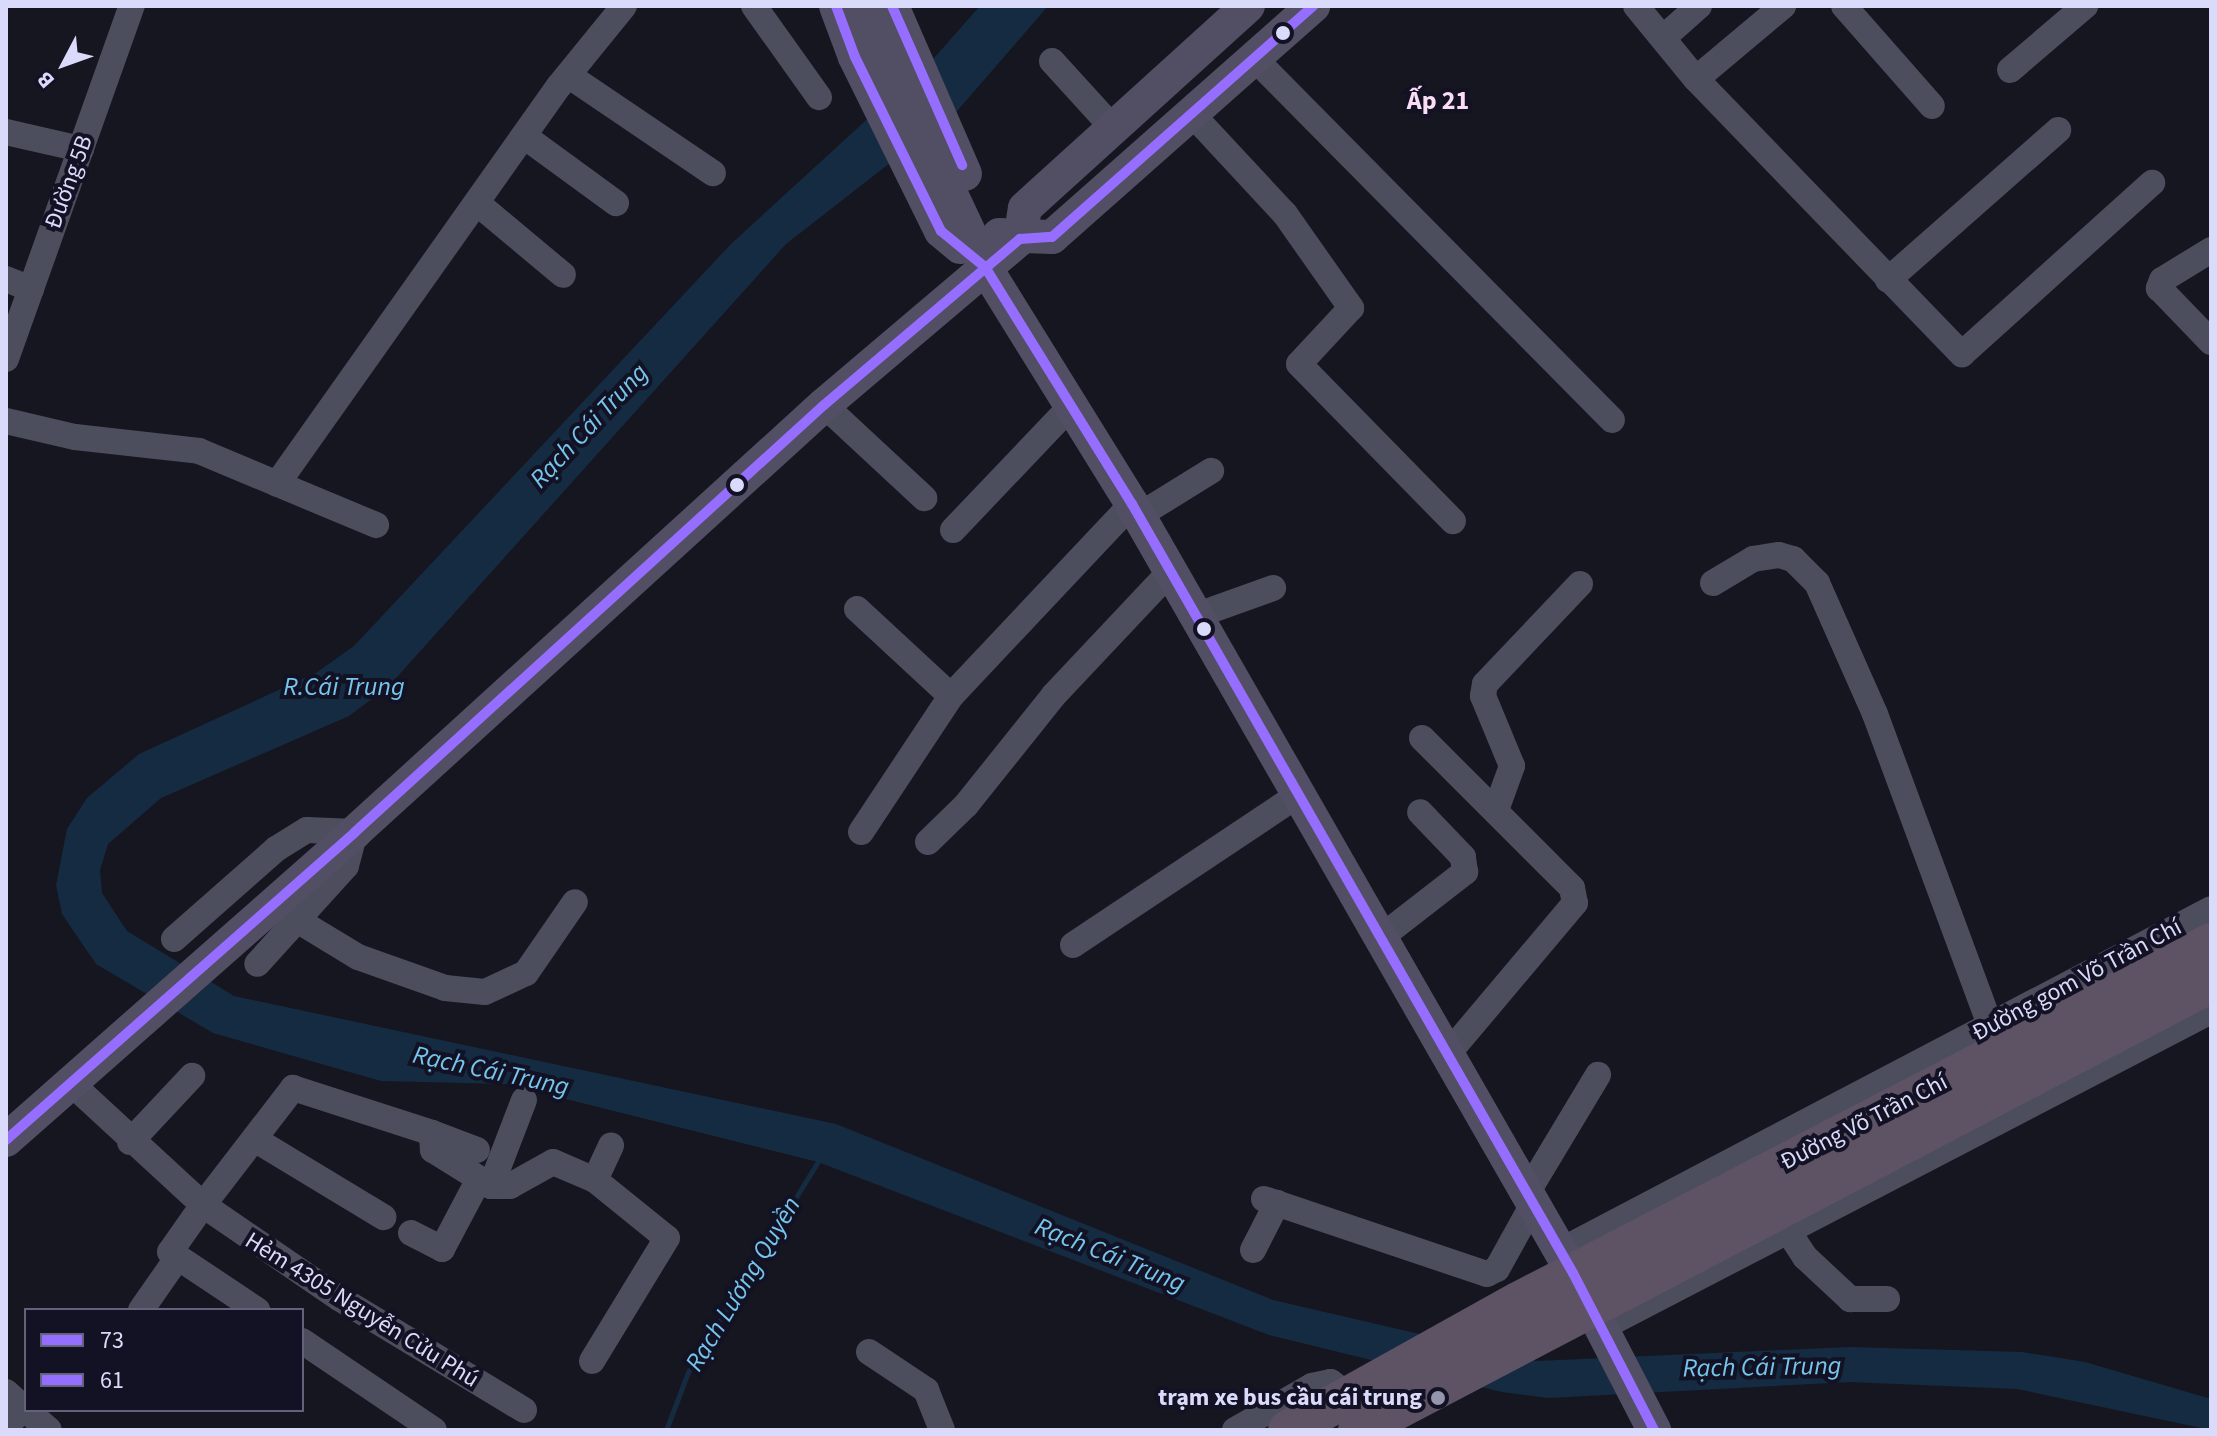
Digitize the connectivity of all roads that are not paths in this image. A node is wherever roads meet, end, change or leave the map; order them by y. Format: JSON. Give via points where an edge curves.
{"nodes":[{"id":1,"x":132,"y":6,"type":"edge"},
{"id":2,"x":624,"y":6,"type":"edge"},
{"id":3,"x":754,"y":6,"type":"edge"},
{"id":4,"x":836,"y":6,"type":"edge"},
{"id":5,"x":863,"y":6,"type":"edge"},
{"id":6,"x":892,"y":6,"type":"edge"},
{"id":7,"x":1248,"y":6,"type":"edge"},
{"id":8,"x":1313,"y":6,"type":"edge"},
{"id":9,"x":1636,"y":6,"type":"edge"},
{"id":10,"x":1699,"y":6,"type":"edge"},
{"id":11,"x":1783,"y":6,"type":"edge"},
{"id":12,"x":1844,"y":6,"type":"edge"},
{"id":13,"x":2085,"y":6,"type":"edge"},
{"id":14,"x":1663,"y":38,"type":"junction"},
{"id":15,"x":883,"y":51,"type":"junction"},
{"id":16,"x":1254,"y":58,"type":"junction"},
{"id":17,"x":1052,"y":61,"type":"dead end"},
{"id":18,"x":2010,"y":70,"type":"dead end"},
{"id":19,"x":568,"y":75,"type":"junction"},
{"id":20,"x":1696,"y":79,"type":"junction"},
{"id":21,"x":819,"y":97,"type":"dead end"},
{"id":22,"x":1932,"y":106,"type":"dead end"},
{"id":23,"x":1191,"y":113,"type":"junction"},
{"id":24,"x":1113,"y":128,"type":"junction"},
{"id":25,"x":2058,"y":130,"type":"dead end"},
{"id":26,"x":6,"y":132,"type":"edge"},
{"id":27,"x":524,"y":136,"type":"junction"},
{"id":28,"x":81,"y":149,"type":"junction"},
{"id":29,"x":930,"y":150,"type":"junction"},
{"id":30,"x":713,"y":173,"type":"dead end"},
{"id":31,"x":2152,"y":183,"type":"dead end"},
{"id":32,"x":477,"y":203,"type":"junction"},
{"id":33,"x":616,"y":203,"type":"dead end"},
{"id":34,"x":980,"y":209,"type":"junction"},
{"id":35,"x":941,"y":231,"type":"junction"},
{"id":36,"x":1020,"y":239,"type":"junction"},
{"id":37,"x":2211,"y":250,"type":"edge"},
{"id":38,"x":985,"y":267,"type":"junction"},
{"id":39,"x":563,"y":275,"type":"dead end"},
{"id":40,"x":6,"y":279,"type":"edge"},
{"id":41,"x":1888,"y":280,"type":"junction"},
{"id":42,"x":31,"y":289,"type":"junction"},
{"id":43,"x":949,"y":299,"type":"junction"},
{"id":44,"x":2211,"y":342,"type":"edge"},
{"id":45,"x":6,"y":359,"type":"edge"},
{"id":46,"x":824,"y":405,"type":"junction"},
{"id":47,"x":1070,"y":407,"type":"junction"},
{"id":48,"x":1612,"y":420,"type":"dead end"},
{"id":49,"x":6,"y":421,"type":"edge"},
{"id":50,"x":1211,"y":471,"type":"dead end"},
{"id":51,"x":277,"y":484,"type":"junction"},
{"id":52,"x":924,"y":498,"type":"dead end"},
{"id":53,"x":1135,"y":510,"type":"junction"},
{"id":54,"x":1453,"y":521,"type":"dead end"},
{"id":55,"x":376,"y":525,"type":"dead end"},
{"id":56,"x":953,"y":530,"type":"dead end"},
{"id":57,"x":1170,"y":572,"type":"junction"},
{"id":58,"x":1713,"y":583,"type":"dead end"},
{"id":59,"x":1580,"y":584,"type":"dead end"},
{"id":60,"x":1273,"y":588,"type":"dead end"},
{"id":61,"x":857,"y":609,"type":"dead end"},
{"id":62,"x":1195,"y":616,"type":"junction"},
{"id":63,"x":951,"y":696,"type":"junction"},
{"id":64,"x":1422,"y":738,"type":"dead end"},
{"id":65,"x":1298,"y":795,"type":"junction"},
{"id":66,"x":1496,"y":810,"type":"junction"},
{"id":67,"x":1420,"y":812,"type":"dead end"},
{"id":68,"x":355,"y":832,"type":"junction"},
{"id":69,"x":861,"y":832,"type":"dead end"},
{"id":70,"x":928,"y":842,"type":"dead end"},
{"id":71,"x":575,"y":902,"type":"dead end"},
{"id":72,"x":2211,"y":909,"type":"edge"},
{"id":73,"x":297,"y":920,"type":"junction"},
{"id":74,"x":1380,"y":938,"type":"junction"},
{"id":75,"x":174,"y":939,"type":"dead end"},
{"id":76,"x":2211,"y":943,"type":"edge"},
{"id":77,"x":1073,"y":945,"type":"dead end"},
{"id":78,"x":257,"y":964,"type":"dead end"},
{"id":79,"x":2211,"y":983,"type":"edge"},
{"id":80,"x":2211,"y":1011,"type":"edge"},
{"id":81,"x":1990,"y":1025,"type":"junction"},
{"id":82,"x":1447,"y":1055,"type":"junction"},
{"id":83,"x":1598,"y":1075,"type":"dead end"},
{"id":84,"x":192,"y":1076,"type":"dead end"},
{"id":85,"x":73,"y":1085,"type":"junction"},
{"id":86,"x":524,"y":1100,"type":"dead end"},
{"id":87,"x":432,"y":1133,"type":"junction"},
{"id":88,"x":6,"y":1140,"type":"edge"},
{"id":89,"x":256,"y":1140,"type":"junction"},
{"id":90,"x":130,"y":1142,"type":"junction"},
{"id":91,"x":611,"y":1146,"type":"dead end"},
{"id":92,"x":477,"y":1150,"type":"dead end"},
{"id":93,"x":595,"y":1180,"type":"junction"},
{"id":94,"x":484,"y":1183,"type":"junction"},
{"id":95,"x":1530,"y":1198,"type":"junction"},
{"id":96,"x":203,"y":1205,"type":"junction"},
{"id":97,"x":383,"y":1217,"type":"dead end"},
{"id":98,"x":1782,"y":1221,"type":"junction"},
{"id":99,"x":411,"y":1233,"type":"dead end"},
{"id":100,"x":1253,"y":1250,"type":"dead end"},
{"id":101,"x":178,"y":1257,"type":"junction"},
{"id":102,"x":1566,"y":1262,"type":"junction"},
{"id":103,"x":1887,"y":1299,"type":"dead end"},
{"id":104,"x":142,"y":1308,"type":"edge"},
{"id":105,"x":254,"y":1308,"type":"edge"},
{"id":106,"x":1600,"y":1326,"type":"junction"},
{"id":107,"x":304,"y":1342,"type":"edge"},
{"id":108,"x":869,"y":1352,"type":"dead end"},
{"id":109,"x":592,"y":1361,"type":"dead end"},
{"id":110,"x":1420,"y":1382,"type":"junction"},
{"id":111,"x":18,"y":1409,"type":"edge"},
{"id":112,"x":524,"y":1410,"type":"dead end"},
{"id":113,"x":1353,"y":1413,"type":"edge"},
{"id":114,"x":1647,"y":1416,"type":"edge"},
{"id":115,"x":49,"y":1430,"type":"edge"},
{"id":116,"x":434,"y":1430,"type":"edge"},
{"id":117,"x":942,"y":1430,"type":"edge"},
{"id":118,"x":1235,"y":1430,"type":"edge"},
{"id":119,"x":1288,"y":1430,"type":"edge"},
{"id":120,"x":1400,"y":1430,"type":"edge"}],
"edges":[{"from":1,"to":28,"type":"street","name":"Đường 5B"},
{"from":2,"to":19,"type":"street"},
{"from":3,"to":21,"type":"street"},
{"from":4,"to":15,"type":"main road"},
{"from":5,"to":15,"type":"main road"},
{"from":6,"to":15,"type":"main road"},
{"from":7,"to":24,"type":"main road"},
{"from":8,"to":16,"type":"main road"},
{"from":9,"to":14,"type":"street"},
{"from":10,"to":14,"type":"street"},
{"from":11,"to":20,"type":"street"},
{"from":12,"to":22,"type":"street"},
{"from":13,"to":18,"type":"street"},
{"from":14,"to":20,"type":"street"},
{"from":15,"to":29,"type":"main road"},
{"from":15,"to":29,"type":"main road"},
{"from":16,"to":23,"type":"main road"},
{"from":16,"to":48,"type":"street"},
{"from":17,"to":24,"type":"street"},
{"from":19,"to":27,"type":"street"},
{"from":19,"to":30,"type":"street"},
{"from":20,"to":41,"type":"street"},
{"from":23,"to":36,"type":"main road","via":[[1052,237]]},
{"from":23,"to":54,"type":"street","via":[[1285,214],[1351,308],[1299,364]]},
{"from":24,"to":36,"type":"main road","via":[[1025,208]]},
{"from":25,"to":41,"type":"street"},
{"from":26,"to":28,"type":"street"},
{"from":27,"to":32,"type":"street"},
{"from":27,"to":33,"type":"street"},
{"from":28,"to":42,"type":"street","name":"Đường 5B"},
{"from":29,"to":34,"type":"main road"},
{"from":29,"to":35,"type":"main road"},
{"from":29,"to":38,"type":"main road"},
{"from":31,"to":41,"type":"street","via":[[1966,354],[1957,352]]},
{"from":32,"to":39,"type":"street"},
{"from":32,"to":51,"type":"street"},
{"from":34,"to":36,"type":"main road","via":[[997,234]]},
{"from":34,"to":38,"type":"main road"},
{"from":35,"to":38,"type":"main road"},
{"from":35,"to":43,"type":"main road","via":[[956,271]]},
{"from":36,"to":38,"type":"main road"},
{"from":37,"to":44,"type":"street","via":[[2162,280],[2159,288]]},
{"from":38,"to":43,"type":"main road"},
{"from":38,"to":47,"type":"main road"},
{"from":40,"to":42,"type":"street"},
{"from":42,"to":45,"type":"street","name":"Đường 5B"},
{"from":43,"to":46,"type":"main road"},
{"from":46,"to":52,"type":"street"},
{"from":46,"to":68,"type":"main road"},
{"from":47,"to":53,"type":"main road"},
{"from":47,"to":56,"type":"street"},
{"from":49,"to":51,"type":"street","via":[[75,437],[199,451]]},
{"from":50,"to":53,"type":"street"},
{"from":51,"to":55,"type":"street"},
{"from":53,"to":57,"type":"main road"},
{"from":53,"to":63,"type":"street"},
{"from":57,"to":62,"type":"main road"},
{"from":57,"to":70,"type":"street","via":[[1054,695],[966,805]]},
{"from":58,"to":81,"type":"street","via":[[1753,559],[1779,555],[1793,559],[1817,583],[1875,714]]},
{"from":59,"to":66,"type":"street","via":[[1485,684],[1483,696],[1512,766]]},
{"from":60,"to":62,"type":"street"},
{"from":61,"to":63,"type":"street"},
{"from":62,"to":65,"type":"main road"},
{"from":63,"to":69,"type":"street"},
{"from":64,"to":66,"type":"street"},
{"from":65,"to":74,"type":"main road"},
{"from":65,"to":77,"type":"street"},
{"from":66,"to":82,"type":"street","via":[[1572,888],[1575,903]]},
{"from":67,"to":74,"type":"street","via":[[1463,857],[1465,872]]},
{"from":68,"to":73,"type":"street","via":[[346,866]]},
{"from":68,"to":75,"type":"street","via":[[307,830],[276,849]]},
{"from":68,"to":85,"type":"main road"},
{"from":71,"to":73,"type":"street","via":[[526,973],[485,992],[445,988],[358,957]]},
{"from":72,"to":81,"type":"street","name":"Đường gom Võ Trần Chí"},
{"from":73,"to":78,"type":"street"},
{"from":74,"to":82,"type":"main road"},
{"from":76,"to":102,"type":"highway","name":"Đường Võ Trần Chí"},
{"from":79,"to":98,"type":"highway","name":"Đường Võ Trần Chí"},
{"from":80,"to":98,"type":"street"},
{"from":81,"to":102,"type":"street","name":"Đường gom Võ Trần Chí"},
{"from":82,"to":95,"type":"main road"},
{"from":83,"to":95,"type":"street"},
{"from":84,"to":90,"type":"street"},
{"from":85,"to":88,"type":"main road"},
{"from":85,"to":90,"type":"street","name":"Hẻm 4305 Nguyễn Cửu Phú"},
{"from":86,"to":94,"type":"street"},
{"from":87,"to":89,"type":"street","via":[[293,1088]]},
{"from":87,"to":92,"type":"street"},
{"from":87,"to":94,"type":"street","via":[[433,1150]]},
{"from":89,"to":96,"type":"street"},
{"from":89,"to":97,"type":"street"},
{"from":90,"to":96,"type":"street","name":"Hẻm 4305 Nguyễn Cửu Phú"},
{"from":91,"to":93,"type":"street"},
{"from":93,"to":94,"type":"street","via":[[553,1162],[510,1186]]},
{"from":93,"to":109,"type":"street","via":[[667,1238]]},
{"from":94,"to":99,"type":"street","via":[[442,1249]]},
{"from":95,"to":100,"type":"street","via":[[1497,1269],[1487,1274],[1270,1201]]},
{"from":95,"to":102,"type":"main road"},
{"from":96,"to":101,"type":"street","via":[[170,1252]]},
{"from":96,"to":112,"type":"street","name":"Hẻm 4305 Nguyễn Cửu Phú","via":[[339,1298]]},
{"from":98,"to":103,"type":"street","via":[[1805,1257],[1850,1299]]},
{"from":98,"to":106,"type":"highway","name":"Đường Võ Trần Chí"},
{"from":101,"to":104,"type":"street"},
{"from":101,"to":105,"type":"street"},
{"from":102,"to":106,"type":"main road"},
{"from":102,"to":110,"type":"highway","name":"Đường Võ Trần Chí"},
{"from":106,"to":110,"type":"highway","name":"Đường Võ Trần Chí","via":[[1536,1338]]},
{"from":106,"to":114,"type":"main road"},
{"from":107,"to":116,"type":"street"},
{"from":108,"to":117,"type":"street","via":[[926,1390]]},
{"from":110,"to":113,"type":"highway"},
{"from":110,"to":120,"type":"street","via":[[1437,1406]]},
{"from":111,"to":115,"type":"street"},
{"from":113,"to":118,"type":"street","via":[[1331,1382],[1312,1386]]},
{"from":113,"to":119,"type":"highway"}]}
